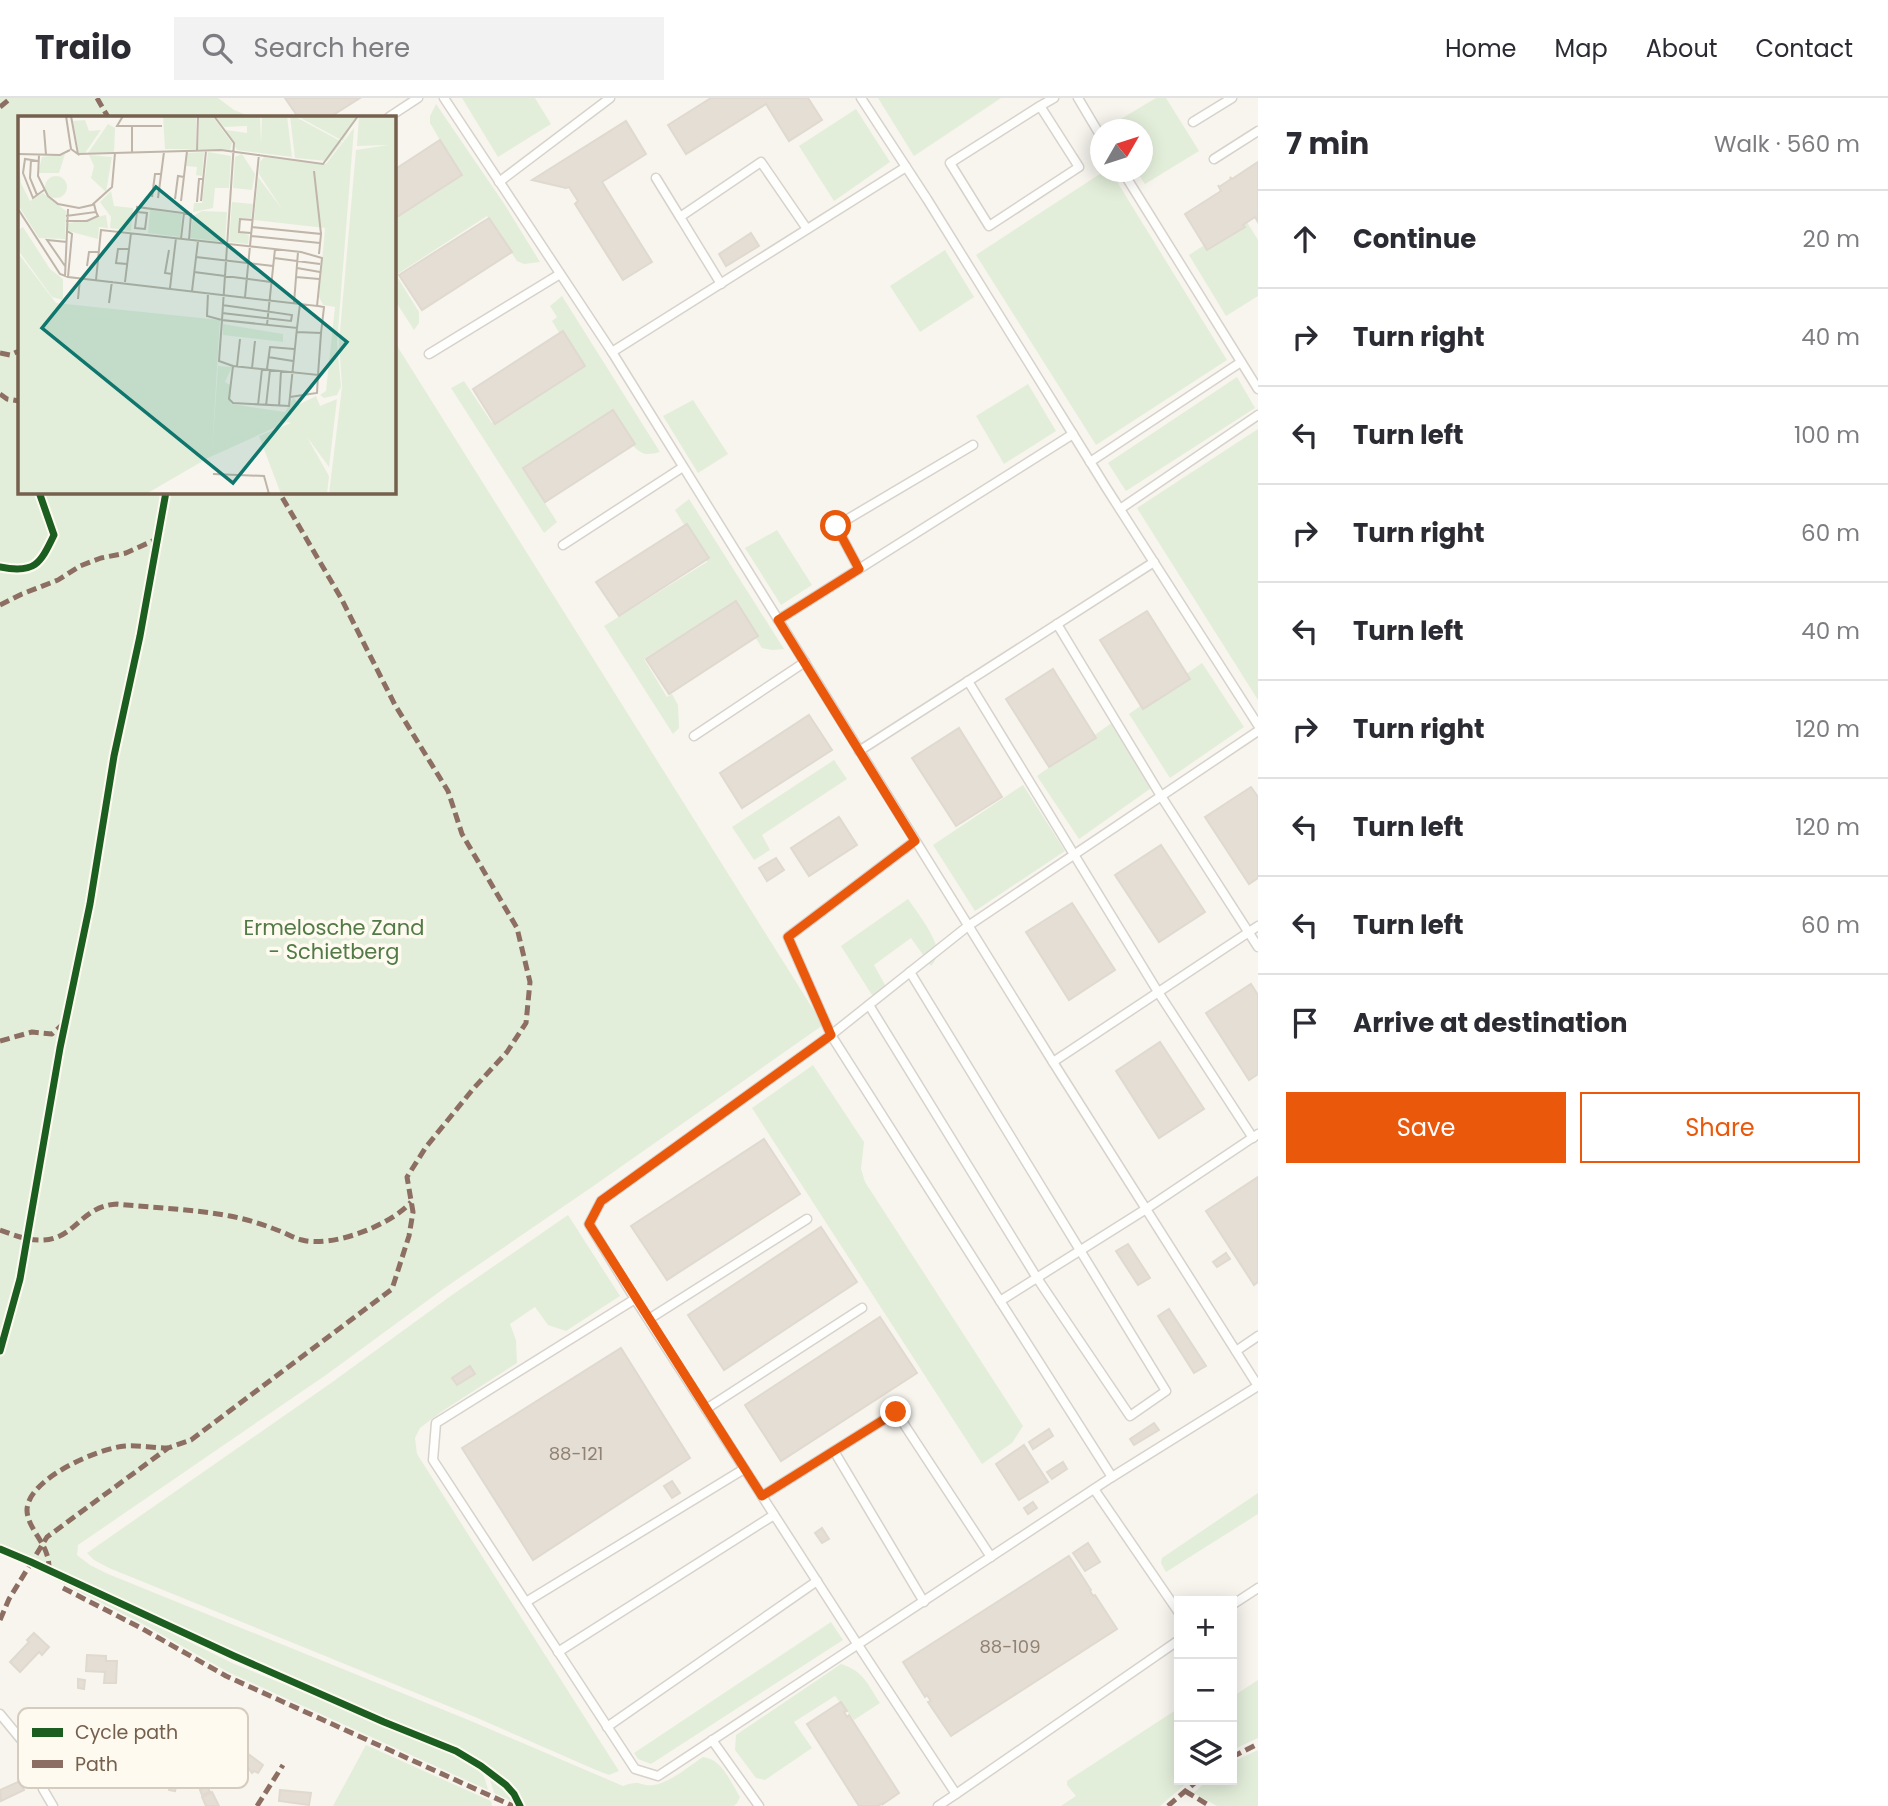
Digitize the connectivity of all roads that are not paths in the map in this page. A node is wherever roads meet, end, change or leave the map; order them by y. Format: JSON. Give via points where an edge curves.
{"nodes":[{"id":1,"x":418,"y":98,"type":"edge"},
{"id":2,"x":444,"y":98,"type":"edge"},
{"id":3,"x":610,"y":98,"type":"edge"},
{"id":4,"x":861,"y":98,"type":"edge"},
{"id":5,"x":1054,"y":98,"type":"edge"},
{"id":6,"x":1078,"y":98,"type":"edge"},
{"id":7,"x":1232,"y":98,"type":"edge"},
{"id":8,"x":1040,"y":106,"type":"junction"},
{"id":9,"x":391,"y":116,"type":"edge"},
{"id":10,"x":1091,"y":119,"type":"edge"},
{"id":11,"x":1193,"y":122,"type":"dead end"},
{"id":12,"x":1258,"y":131,"type":"edge"},
{"id":13,"x":1214,"y":159,"type":"dead end"},
{"id":14,"x":906,"y":167,"type":"junction"},
{"id":15,"x":656,"y":178,"type":"dead end"},
{"id":16,"x":499,"y":182,"type":"junction"},
{"id":17,"x":1129,"y":182,"type":"edge"},
{"id":18,"x":680,"y":217,"type":"junction"},
{"id":19,"x":807,"y":229,"type":"junction"},
{"id":20,"x":560,"y":274,"type":"junction"},
{"id":21,"x":721,"y":284,"type":"junction"},
{"id":22,"x":612,"y":352,"type":"junction"},
{"id":23,"x":429,"y":354,"type":"dead end"},
{"id":24,"x":1241,"y":362,"type":"junction"},
{"id":25,"x":1258,"y":389,"type":"edge"},
{"id":26,"x":1258,"y":415,"type":"edge"},
{"id":27,"x":1073,"y":434,"type":"junction"},
{"id":28,"x":973,"y":446,"type":"dead end"},
{"id":29,"x":1090,"y":462,"type":"junction"},
{"id":30,"x":683,"y":467,"type":"junction"},
{"id":31,"x":1119,"y":509,"type":"junction"},
{"id":32,"x":563,"y":545,"type":"dead end"},
{"id":33,"x":1154,"y":562,"type":"junction"},
{"id":34,"x":859,"y":569,"type":"junction"},
{"id":35,"x":778,"y":620,"type":"junction"},
{"id":36,"x":1057,"y":624,"type":"junction"},
{"id":37,"x":805,"y":663,"type":"junction"},
{"id":38,"x":968,"y":681,"type":"junction"},
{"id":39,"x":1258,"y":725,"type":"edge"},
{"id":40,"x":1258,"y":731,"type":"edge"},
{"id":41,"x":694,"y":736,"type":"dead end"},
{"id":42,"x":859,"y":751,"type":"junction"},
{"id":43,"x":1161,"y":796,"type":"junction"},
{"id":44,"x":915,"y":841,"type":"junction"},
{"id":45,"x":1074,"y":855,"type":"junction"},
{"id":46,"x":968,"y":926,"type":"junction"},
{"id":47,"x":1258,"y":926,"type":"edge"},
{"id":48,"x":1249,"y":933,"type":"junction"},
{"id":49,"x":1258,"y":947,"type":"edge"},
{"id":50,"x":910,"y":972,"type":"junction"},
{"id":51,"x":1158,"y":992,"type":"junction"},
{"id":52,"x":869,"y":1005,"type":"junction"},
{"id":53,"x":831,"y":1035,"type":"junction"},
{"id":54,"x":1052,"y":1062,"type":"junction"},
{"id":55,"x":1256,"y":1136,"type":"edge"},
{"id":56,"x":1146,"y":1209,"type":"junction"},
{"id":57,"x":807,"y":1219,"type":"dead end"},
{"id":58,"x":1080,"y":1251,"type":"junction"},
{"id":59,"x":1037,"y":1278,"type":"junction"},
{"id":60,"x":635,"y":1299,"type":"junction"},
{"id":61,"x":1000,"y":1301,"type":"junction"},
{"id":62,"x":863,"y":1308,"type":"dead end"},
{"id":63,"x":649,"y":1320,"type":"junction"},
{"id":64,"x":1258,"y":1336,"type":"edge"},
{"id":65,"x":1236,"y":1351,"type":"junction"},
{"id":66,"x":1258,"y":1386,"type":"edge"},
{"id":67,"x":706,"y":1409,"type":"junction"},
{"id":68,"x":834,"y":1451,"type":"junction"},
{"id":69,"x":744,"y":1469,"type":"junction"},
{"id":70,"x":1112,"y":1477,"type":"junction"},
{"id":71,"x":1094,"y":1489,"type":"junction"},
{"id":72,"x":762,"y":1496,"type":"junction"},
{"id":73,"x":774,"y":1515,"type":"junction"},
{"id":74,"x":991,"y":1557,"type":"junction"},
{"id":75,"x":817,"y":1581,"type":"junction"},
{"id":76,"x":1258,"y":1588,"type":"edge"},
{"id":77,"x":526,"y":1602,"type":"junction"},
{"id":78,"x":924,"y":1602,"type":"junction"},
{"id":79,"x":1237,"y":1602,"type":"edge"},
{"id":80,"x":1174,"y":1606,"type":"edge"},
{"id":81,"x":1174,"y":1643,"type":"edge"},
{"id":82,"x":858,"y":1645,"type":"junction"},
{"id":83,"x":558,"y":1652,"type":"junction"},
{"id":84,"x":0,"y":1714,"type":"edge"},
{"id":85,"x":607,"y":1727,"type":"junction"},
{"id":86,"x":18,"y":1736,"type":"edge"},
{"id":87,"x":712,"y":1740,"type":"junction"},
{"id":88,"x":43,"y":1788,"type":"edge"},
{"id":89,"x":956,"y":1794,"type":"junction"},
{"id":90,"x":53,"y":1806,"type":"edge"},
{"id":91,"x":758,"y":1806,"type":"edge"},
{"id":92,"x":938,"y":1806,"type":"edge"}],
"edges":[{"from":1,"to":9,"type":"lane"},
{"from":2,"to":16,"type":"lane"},
{"from":3,"to":16,"type":"lane"},
{"from":4,"to":14,"type":"lane"},
{"from":5,"to":8,"type":"lane"},
{"from":6,"to":10,"type":"lane"},
{"from":7,"to":11,"type":"lane"},
{"from":8,"to":8,"type":"lane","via":[[950,163],[989,226],[1079,167]]},
{"from":12,"to":13,"type":"lane"},
{"from":14,"to":19,"type":"lane"},
{"from":14,"to":27,"type":"lane"},
{"from":15,"to":18,"type":"lane"},
{"from":16,"to":20,"type":"lane"},
{"from":17,"to":24,"type":"lane"},
{"from":18,"to":19,"type":"lane","via":[[761,162]]},
{"from":18,"to":21,"type":"lane"},
{"from":19,"to":21,"type":"lane"},
{"from":20,"to":22,"type":"lane"},
{"from":20,"to":23,"type":"lane"},
{"from":21,"to":22,"type":"lane"},
{"from":22,"to":30,"type":"lane"},
{"from":24,"to":25,"type":"lane"},
{"from":24,"to":29,"type":"lane"},
{"from":26,"to":31,"type":"lane"},
{"from":27,"to":29,"type":"lane"},
{"from":27,"to":34,"type":"lane"},
{"from":28,"to":34,"type":"lane","via":[[836,526]]},
{"from":29,"to":31,"type":"lane"},
{"from":30,"to":32,"type":"lane"},
{"from":30,"to":35,"type":"lane"},
{"from":31,"to":33,"type":"lane"},
{"from":33,"to":36,"type":"lane"},
{"from":33,"to":39,"type":"lane"},
{"from":34,"to":35,"type":"lane"},
{"from":35,"to":37,"type":"lane"},
{"from":36,"to":38,"type":"lane"},
{"from":36,"to":43,"type":"lane"},
{"from":37,"to":41,"type":"lane"},
{"from":37,"to":42,"type":"lane"},
{"from":38,"to":42,"type":"lane"},
{"from":38,"to":45,"type":"lane"},
{"from":40,"to":43,"type":"lane"},
{"from":42,"to":44,"type":"lane"},
{"from":43,"to":45,"type":"lane"},
{"from":43,"to":48,"type":"lane"},
{"from":44,"to":46,"type":"lane"},
{"from":44,"to":53,"type":"lane","via":[[788,937]]},
{"from":45,"to":46,"type":"lane"},
{"from":45,"to":51,"type":"lane"},
{"from":46,"to":50,"type":"lane"},
{"from":46,"to":54,"type":"lane"},
{"from":47,"to":48,"type":"lane"},
{"from":48,"to":49,"type":"lane"},
{"from":48,"to":51,"type":"lane"},
{"from":50,"to":52,"type":"lane"},
{"from":50,"to":58,"type":"lane"},
{"from":51,"to":54,"type":"lane"},
{"from":51,"to":55,"type":"lane"},
{"from":52,"to":53,"type":"lane"},
{"from":52,"to":59,"type":"lane"},
{"from":53,"to":60,"type":"lane","via":[[601,1201],[589,1224]]},
{"from":53,"to":61,"type":"lane"},
{"from":54,"to":56,"type":"lane"},
{"from":55,"to":56,"type":"lane"},
{"from":56,"to":58,"type":"lane"},
{"from":56,"to":65,"type":"lane"},
{"from":57,"to":63,"type":"lane"},
{"from":58,"to":59,"type":"lane"},
{"from":58,"to":59,"type":"lane","via":[[1166,1391],[1130,1416]]},
{"from":59,"to":61,"type":"lane"},
{"from":60,"to":63,"type":"lane"},
{"from":60,"to":77,"type":"lane","via":[[436,1423],[433,1460]]},
{"from":61,"to":70,"type":"lane"},
{"from":62,"to":67,"type":"lane"},
{"from":63,"to":67,"type":"lane"},
{"from":64,"to":65,"type":"lane"},
{"from":65,"to":66,"type":"lane"},
{"from":66,"to":70,"type":"lane"},
{"from":67,"to":69,"type":"lane"},
{"from":68,"to":72,"type":"lane"},
{"from":68,"to":74,"type":"lane","via":[[896,1412]]},
{"from":68,"to":78,"type":"lane"},
{"from":69,"to":72,"type":"lane"},
{"from":69,"to":77,"type":"lane"},
{"from":70,"to":71,"type":"lane"},
{"from":71,"to":74,"type":"lane"},
{"from":71,"to":80,"type":"lane"},
{"from":72,"to":73,"type":"lane"},
{"from":73,"to":75,"type":"lane"},
{"from":73,"to":83,"type":"lane"},
{"from":74,"to":78,"type":"lane"},
{"from":75,"to":82,"type":"lane"},
{"from":75,"to":85,"type":"lane"},
{"from":76,"to":79,"type":"lane"},
{"from":77,"to":83,"type":"lane"},
{"from":78,"to":82,"type":"lane"},
{"from":81,"to":89,"type":"lane"},
{"from":82,"to":87,"type":"lane"},
{"from":82,"to":89,"type":"lane"},
{"from":83,"to":85,"type":"lane"},
{"from":84,"to":86,"type":"lane"},
{"from":85,"to":87,"type":"lane","via":[[635,1769],[658,1776]]},
{"from":87,"to":91,"type":"lane"},
{"from":88,"to":90,"type":"lane"},
{"from":89,"to":92,"type":"lane"}]}
